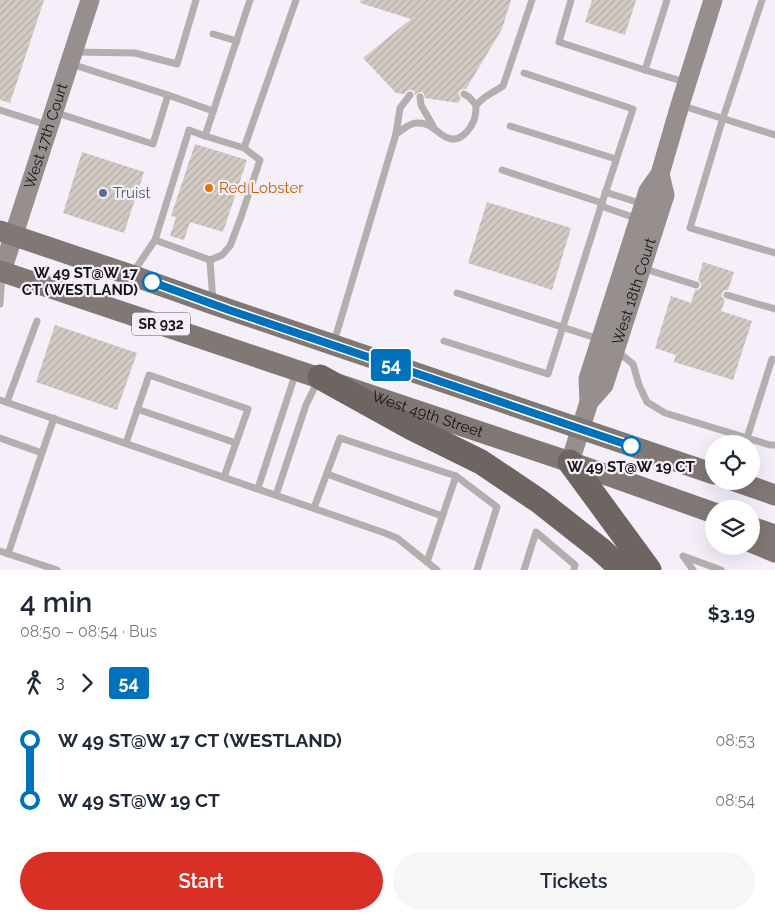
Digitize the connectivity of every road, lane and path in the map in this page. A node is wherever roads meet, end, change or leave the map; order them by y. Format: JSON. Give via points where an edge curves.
{"nodes":[{"id":1,"x":90,"y":0,"type":"edge"},
{"id":2,"x":196,"y":0,"type":"edge"},
{"id":3,"x":250,"y":0,"type":"edge"},
{"id":4,"x":296,"y":0,"type":"edge"},
{"id":5,"x":532,"y":0,"type":"edge"},
{"id":6,"x":571,"y":0,"type":"edge"},
{"id":7,"x":667,"y":0,"type":"edge"},
{"id":8,"x":713,"y":0,"type":"edge"},
{"id":9,"x":762,"y":0,"type":"edge"},
{"id":10,"x":213,"y":34,"type":"dead end"},
{"id":11,"x":237,"y":41,"type":"junction"},
{"id":12,"x":71,"y":58,"type":"junction"},
{"id":13,"x":645,"y":70,"type":"junction"},
{"id":14,"x":524,"y":73,"type":"dead end"},
{"id":15,"x":687,"y":83,"type":"junction"},
{"id":16,"x":464,"y":94,"type":"dead end"},
{"id":17,"x":168,"y":95,"type":"junction"},
{"id":18,"x":410,"y":95,"type":"dead end"},
{"id":19,"x":420,"y":97,"type":"dead end"},
{"id":20,"x":476,"y":104,"type":"junction"},
{"id":21,"x":680,"y":105,"type":"junction"},
{"id":22,"x":213,"y":111,"type":"junction"},
{"id":23,"x":1,"y":112,"type":"edge"},
{"id":24,"x":723,"y":118,"type":"junction"},
{"id":25,"x":51,"y":119,"type":"junction"},
{"id":26,"x":510,"y":126,"type":"dead end"},
{"id":27,"x":434,"y":127,"type":"junction"},
{"id":28,"x":396,"y":134,"type":"junction"},
{"id":29,"x":775,"y":135,"type":"edge"},
{"id":30,"x":205,"y":136,"type":"junction"},
{"id":31,"x":244,"y":148,"type":"junction"},
{"id":32,"x":616,"y":160,"type":"junction"},
{"id":33,"x":502,"y":170,"type":"dead end"},
{"id":34,"x":660,"y":174,"type":"junction"},
{"id":35,"x":605,"y":192,"type":"junction"},
{"id":36,"x":601,"y":205,"type":"junction"},
{"id":37,"x":642,"y":212,"type":"junction"},
{"id":38,"x":7,"y":234,"type":"edge"},
{"id":39,"x":155,"y":240,"type":"junction"},
{"id":40,"x":775,"y":254,"type":"edge"},
{"id":41,"x":210,"y":260,"type":"junction"},
{"id":42,"x":633,"y":265,"type":"junction"},
{"id":43,"x":1,"y":272,"type":"edge"},
{"id":44,"x":132,"y":275,"type":"junction"},
{"id":45,"x":696,"y":285,"type":"dead end"},
{"id":46,"x":457,"y":293,"type":"dead end"},
{"id":47,"x":727,"y":295,"type":"dead end"},
{"id":48,"x":0,"y":304,"type":"edge"},
{"id":49,"x":213,"y":304,"type":"junction"},
{"id":50,"x":775,"y":309,"type":"edge"},
{"id":51,"x":37,"y":321,"type":"dead end"},
{"id":52,"x":563,"y":328,"type":"junction"},
{"id":53,"x":600,"y":340,"type":"junction"},
{"id":54,"x":444,"y":341,"type":"dead end"},
{"id":55,"x":334,"y":345,"type":"junction"},
{"id":56,"x":615,"y":352,"type":"junction"},
{"id":57,"x":772,"y":359,"type":"dead end"},
{"id":58,"x":296,"y":370,"type":"junction"},
{"id":59,"x":320,"y":377,"type":"junction"},
{"id":60,"x":4,"y":401,"type":"edge"},
{"id":61,"x":589,"y":402,"type":"junction"},
{"id":62,"x":138,"y":409,"type":"junction"},
{"id":63,"x":54,"y":418,"type":"junction"},
{"id":64,"x":580,"y":428,"type":"junction"},
{"id":65,"x":737,"y":435,"type":"edge"},
{"id":66,"x":748,"y":435,"type":"edge"},
{"id":67,"x":0,"y":438,"type":"edge"},
{"id":68,"x":760,"y":442,"type":"edge"},
{"id":69,"x":126,"y":443,"type":"junction"},
{"id":70,"x":236,"y":443,"type":"junction"},
{"id":71,"x":775,"y":444,"type":"edge"},
{"id":72,"x":42,"y":453,"type":"junction"},
{"id":73,"x":570,"y":462,"type":"junction"},
{"id":74,"x":705,"y":471,"type":"edge"},
{"id":75,"x":327,"y":474,"type":"junction"},
{"id":76,"x":456,"y":476,"type":"junction"},
{"id":77,"x":224,"y":477,"type":"junction"},
{"id":78,"x":258,"y":488,"type":"junction"},
{"id":79,"x":646,"y":489,"type":"junction"},
{"id":80,"x":760,"y":490,"type":"edge"},
{"id":81,"x":276,"y":495,"type":"junction"},
{"id":82,"x":775,"y":495,"type":"edge"},
{"id":83,"x":314,"y":508,"type":"junction"},
{"id":84,"x":705,"y":510,"type":"edge"},
{"id":85,"x":442,"y":516,"type":"junction"},
{"id":86,"x":705,"y":522,"type":"edge"},
{"id":87,"x":760,"y":530,"type":"edge"},
{"id":88,"x":775,"y":535,"type":"edge"},
{"id":89,"x":760,"y":546,"type":"edge"},
{"id":90,"x":0,"y":551,"type":"edge"},
{"id":91,"x":775,"y":552,"type":"edge"},
{"id":92,"x":8,"y":554,"type":"junction"},
{"id":93,"x":426,"y":562,"type":"junction"},
{"id":94,"x":56,"y":570,"type":"edge"},
{"id":95,"x":437,"y":570,"type":"edge"},
{"id":96,"x":477,"y":570,"type":"edge"},
{"id":97,"x":524,"y":570,"type":"edge"},
{"id":98,"x":574,"y":570,"type":"edge"},
{"id":99,"x":622,"y":570,"type":"edge"},
{"id":100,"x":648,"y":570,"type":"edge"},
{"id":101,"x":693,"y":570,"type":"edge"},
{"id":102,"x":721,"y":570,"type":"edge"}],
"edges":[{"from":1,"to":12,"type":"street","name":"West 17th Court"},
{"from":2,"to":12,"type":"lane","via":[[177,64],[135,53]]},
{"from":3,"to":11,"type":"lane"},
{"from":4,"to":31,"type":"lane"},
{"from":5,"to":20,"type":"lane","via":[[503,86]]},
{"from":6,"to":13,"type":"lane","via":[[559,42]]},
{"from":7,"to":13,"type":"lane"},
{"from":8,"to":15,"type":"street","name":"West 18th Court"},
{"from":9,"to":24,"type":"lane"},
{"from":10,"to":11,"type":"lane"},
{"from":11,"to":22,"type":"lane"},
{"from":12,"to":17,"type":"lane"},
{"from":12,"to":25,"type":"street","name":"West 17th Court"},
{"from":13,"to":15,"type":"lane"},
{"from":14,"to":32,"type":"lane","via":[[633,109]]},
{"from":15,"to":21,"type":"street","name":"West 18th Court"},
{"from":16,"to":20,"type":"lane"},
{"from":17,"to":22,"type":"lane"},
{"from":17,"to":25,"type":"lane","via":[[153,144]]},
{"from":18,"to":28,"type":"lane","via":[[400,108]]},
{"from":19,"to":27,"type":"lane"},
{"from":20,"to":27,"type":"lane","via":[[475,118],[462,137],[448,138]]},
{"from":21,"to":24,"type":"lane"},
{"from":21,"to":34,"type":"street","name":"West 18th Court"},
{"from":22,"to":30,"type":"lane"},
{"from":23,"to":25,"type":"lane"},
{"from":24,"to":29,"type":"lane"},
{"from":24,"to":40,"type":"lane","via":[[690,228]]},
{"from":25,"to":38,"type":"street","name":"West 17th Court"},
{"from":26,"to":32,"type":"lane"},
{"from":27,"to":28,"type":"lane","via":[[414,123]]},
{"from":28,"to":55,"type":"lane"},
{"from":30,"to":31,"type":"lane"},
{"from":30,"to":39,"type":"lane","via":[[189,130]]},
{"from":31,"to":41,"type":"lane","via":[[260,160],[230,246],[222,255]]},
{"from":32,"to":35,"type":"lane"},
{"from":33,"to":36,"type":"lane"},
{"from":34,"to":37,"type":"street","name":"West 18th Court","via":[[648,191]]},
{"from":34,"to":42,"type":"street","name":"West 18th Court","via":[[665,195]]},
{"from":35,"to":36,"type":"lane"},
{"from":35,"to":37,"type":"lane"},
{"from":36,"to":37,"type":"lane"},
{"from":36,"to":52,"type":"lane"},
{"from":37,"to":42,"type":"street","name":"West 18th Court"},
{"from":38,"to":43,"type":"street","name":"West 17th Court"},
{"from":38,"to":44,"type":"main road","number":"SR 932"},
{"from":39,"to":41,"type":"lane"},
{"from":39,"to":44,"type":"lane"},
{"from":41,"to":49,"type":"lane"},
{"from":42,"to":45,"type":"lane"},
{"from":42,"to":53,"type":"street","name":"West 18th Court"},
{"from":42,"to":56,"type":"street","name":"West 18th Court"},
{"from":43,"to":48,"type":"lane"},
{"from":43,"to":58,"type":"main road","name":"West 49th Street","number":"SR 932"},
{"from":44,"to":49,"type":"main road","number":"SR 932"},
{"from":46,"to":52,"type":"lane"},
{"from":47,"to":50,"type":"lane"},
{"from":49,"to":55,"type":"main road","number":"SR 932"},
{"from":51,"to":60,"type":"lane"},
{"from":52,"to":53,"type":"lane"},
{"from":52,"to":54,"type":"lane","via":[[548,374]]},
{"from":53,"to":61,"type":"street","name":"West 18th Court","via":[[588,379]]},
{"from":55,"to":64,"type":"main road","number":"SR 932"},
{"from":56,"to":61,"type":"street","name":"West 18th Court","via":[[604,386]]},
{"from":56,"to":65,"type":"lane","via":[[633,364],[647,402],[665,413]]},
{"from":57,"to":66,"type":"lane"},
{"from":58,"to":59,"type":"main road","name":"West 49th Street","number":"SR 932"},
{"from":58,"to":78,"type":"lane"},
{"from":59,"to":73,"type":"main road","name":"West 49th Street","number":"SR 932"},
{"from":59,"to":81,"type":"lane","via":[[306,405]]},
{"from":59,"to":99,"type":"highway","via":[[481,462],[539,501]]},
{"from":60,"to":63,"type":"lane"},
{"from":61,"to":64,"type":"street","name":"West 18th Court"},
{"from":62,"to":69,"type":"lane"},
{"from":62,"to":70,"type":"lane"},
{"from":62,"to":70,"type":"lane","via":[[149,375],[194,390],[248,409]]},
{"from":63,"to":69,"type":"lane"},
{"from":63,"to":72,"type":"lane"},
{"from":64,"to":73,"type":"street","name":"West 18th Court"},
{"from":64,"to":74,"type":"main road","number":"SR 932"},
{"from":67,"to":72,"type":"lane"},
{"from":68,"to":71,"type":"lane"},
{"from":69,"to":77,"type":"lane"},
{"from":70,"to":77,"type":"lane"},
{"from":72,"to":92,"type":"lane"},
{"from":73,"to":79,"type":"main road","name":"West 49th Street","number":"SR 932"},
{"from":73,"to":100,"type":"highway"},
{"from":75,"to":76,"type":"lane","via":[[340,438]]},
{"from":75,"to":83,"type":"lane"},
{"from":75,"to":85,"type":"lane"},
{"from":76,"to":85,"type":"lane"},
{"from":76,"to":96,"type":"lane","via":[[497,507]]},
{"from":77,"to":78,"type":"lane"},
{"from":78,"to":81,"type":"lane"},
{"from":79,"to":84,"type":"main road","name":"West 49th Street","number":"SR 932"},
{"from":79,"to":86,"type":"main road","via":[[678,510]]},
{"from":80,"to":82,"type":"main road"},
{"from":81,"to":83,"type":"lane"},
{"from":83,"to":93,"type":"lane","via":[[397,538]]},
{"from":85,"to":93,"type":"lane"},
{"from":87,"to":88,"type":"main road"},
{"from":89,"to":91,"type":"main road"},
{"from":90,"to":92,"type":"lane"},
{"from":92,"to":94,"type":"lane"},
{"from":93,"to":95,"type":"lane"},
{"from":97,"to":98,"type":"lane","via":[[536,532],[575,565]]},
{"from":101,"to":102,"type":"lane","via":[[683,556]]}]}
